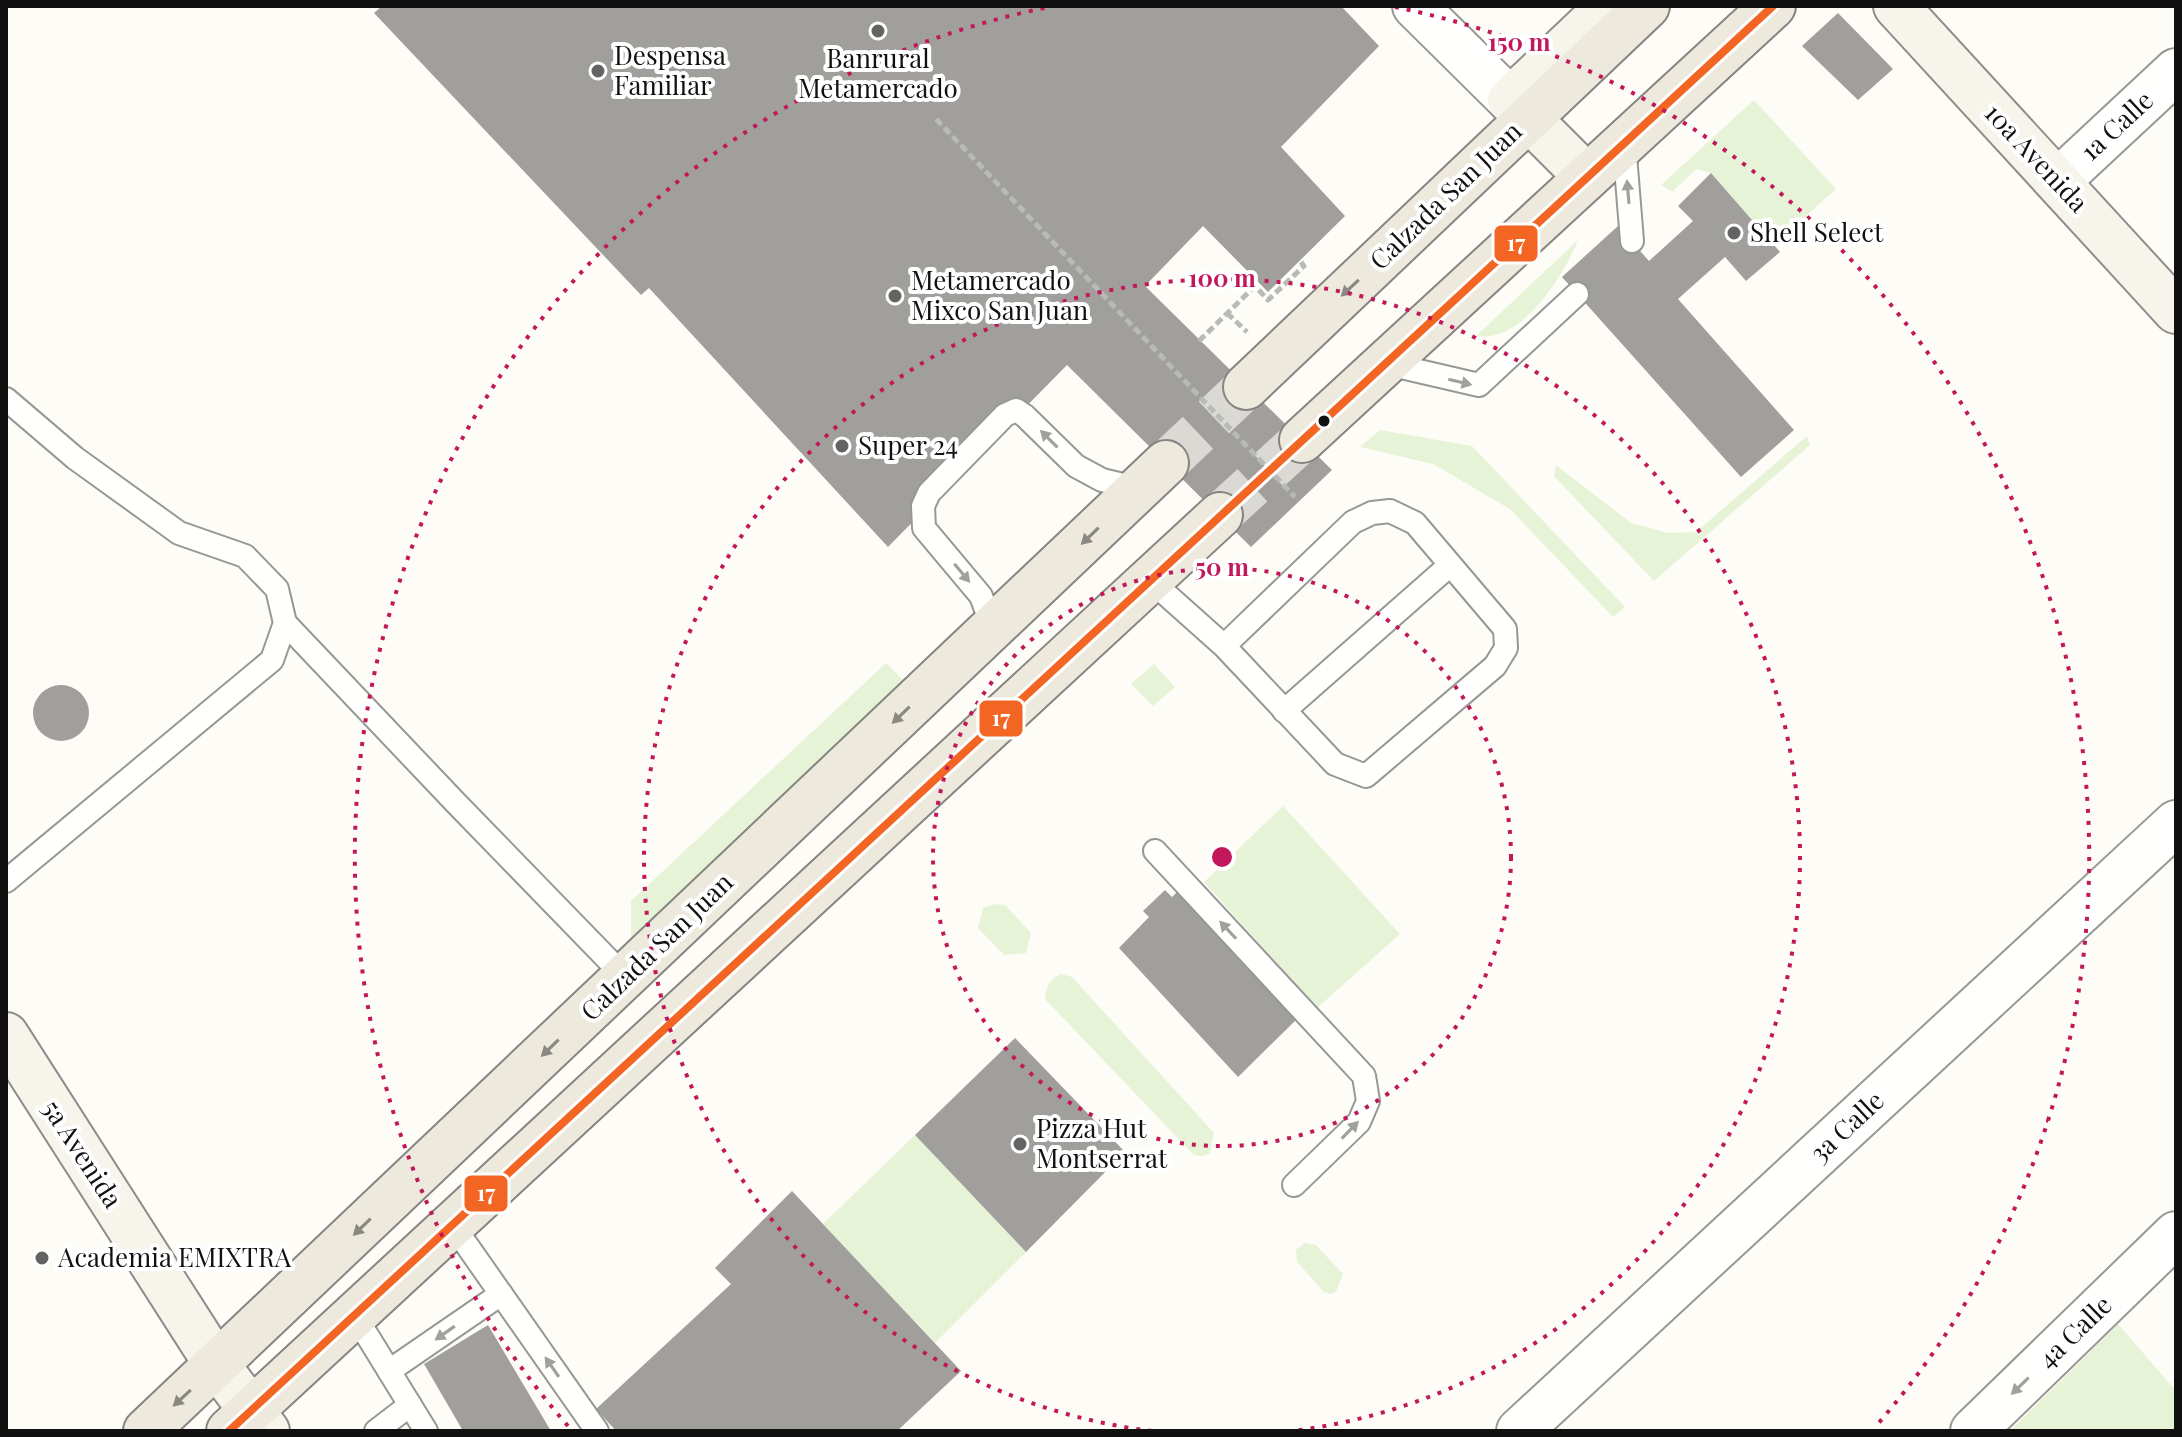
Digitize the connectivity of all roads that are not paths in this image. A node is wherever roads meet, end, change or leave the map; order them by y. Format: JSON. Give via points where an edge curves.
{"nodes":[{"id":1,"x":1415,"y":6,"type":"edge"},
{"id":2,"x":1609,"y":6,"type":"edge"},
{"id":3,"x":1647,"y":6,"type":"edge"},
{"id":4,"x":1773,"y":6,"type":"edge"},
{"id":5,"x":1896,"y":6,"type":"edge"},
{"id":6,"x":2176,"y":71,"type":"edge"},
{"id":7,"x":1519,"y":109,"type":"junction"},
{"id":8,"x":1624,"y":142,"type":"junction"},
{"id":9,"x":1587,"y":177,"type":"junction"},
{"id":10,"x":2058,"y":181,"type":"junction"},
{"id":11,"x":1632,"y":241,"type":"dead end"},
{"id":12,"x":1577,"y":294,"type":"dead end"},
{"id":13,"x":2176,"y":311,"type":"edge"},
{"id":14,"x":1384,"y":363,"type":"junction"},
{"id":15,"x":1246,"y":387,"type":"tunnel mouth"},
{"id":16,"x":6,"y":399,"type":"edge"},
{"id":17,"x":1302,"y":440,"type":"tunnel mouth"},
{"id":18,"x":1153,"y":476,"type":"joint"},
{"id":19,"x":1220,"y":515,"type":"tunnel mouth"},
{"id":20,"x":1450,"y":565,"type":"junction"},
{"id":21,"x":1150,"y":580,"type":"junction"},
{"id":22,"x":285,"y":623,"type":"junction"},
{"id":23,"x":993,"y":628,"type":"junction"},
{"id":24,"x":1224,"y":646,"type":"junction"},
{"id":25,"x":1284,"y":711,"type":"junction"},
{"id":26,"x":2176,"y":823,"type":"edge"},
{"id":27,"x":1155,"y":851,"type":"dead end"},
{"id":28,"x":6,"y":881,"type":"edge"},
{"id":29,"x":625,"y":977,"type":"junction"},
{"id":30,"x":6,"y":1035,"type":"edge"},
{"id":31,"x":1294,"y":1185,"type":"dead end"},
{"id":32,"x":452,"y":1224,"type":"junction"},
{"id":33,"x":2176,"y":1234,"type":"edge"},
{"id":34,"x":501,"y":1294,"type":"junction"},
{"id":35,"x":354,"y":1314,"type":"junction"},
{"id":36,"x":217,"y":1365,"type":"junction"},
{"id":37,"x":389,"y":1371,"type":"junction"},
{"id":38,"x":410,"y":1405,"type":"junction"},
{"id":39,"x":249,"y":1423,"type":"edge"},
{"id":40,"x":146,"y":1431,"type":"edge"},
{"id":41,"x":376,"y":1431,"type":"edge"},
{"id":42,"x":426,"y":1431,"type":"edge"},
{"id":43,"x":597,"y":1431,"type":"edge"},
{"id":44,"x":1519,"y":1431,"type":"edge"},
{"id":45,"x":1973,"y":1431,"type":"edge"}],
"edges":[{"from":1,"to":7,"type":"street"},
{"from":2,"to":7,"type":"street","name":"Calzada San Juan"},
{"from":3,"to":7,"type":"main road","name":"Calzada San Juan"},
{"from":4,"to":8,"type":"main road"},
{"from":5,"to":10,"type":"street","name":"10a Avenida"},
{"from":6,"to":10,"type":"street","name":"1a Calle"},
{"from":7,"to":9,"type":"street"},
{"from":7,"to":15,"type":"main road","name":"Calzada San Juan","one_way":true},
{"from":8,"to":9,"type":"main road"},
{"from":11,"to":8,"type":"lane","one_way":true},
{"from":9,"to":14,"type":"main road"},
{"from":10,"to":13,"type":"street","name":"10a Avenida"},
{"from":14,"to":12,"type":"lane","one_way":true,"via":[[1479,385]]},
{"from":14,"to":17,"type":"main road"},
{"from":16,"to":22,"type":"lane","via":[[75,458],[179,533],[245,556],[277,589]]},
{"from":18,"to":23,"type":"main road","name":"Calzada San Juan","one_way":true},
{"from":18,"to":23,"type":"lane","one_way":true,"via":[[1102,480],[1076,466],[1025,416],[1016,410],[1005,415],[929,493],[923,506],[924,528],[981,596]]},
{"from":19,"to":21,"type":"main road"},
{"from":20,"to":24,"type":"lane","via":[[1415,523],[1390,511],[1372,513],[1353,522]]},
{"from":20,"to":25,"type":"lane"},
{"from":20,"to":25,"type":"lane","via":[[1505,629],[1506,648],[1495,666],[1366,776],[1335,764]]},
{"from":21,"to":24,"type":"lane"},
{"from":21,"to":32,"type":"main road"},
{"from":22,"to":28,"type":"lane","via":[[272,660]]},
{"from":22,"to":29,"type":"lane"},
{"from":23,"to":29,"type":"main road","name":"Calzada San Juan","one_way":true},
{"from":24,"to":25,"type":"lane"},
{"from":26,"to":44,"type":"street","name":"3a Calle"},
{"from":31,"to":27,"type":"lane","one_way":true,"via":[[1359,1122],[1368,1101],[1364,1076]]},
{"from":29,"to":36,"type":"main road","name":"Calzada San Juan","one_way":true},
{"from":30,"to":36,"type":"street","name":"5a Avenida"},
{"from":32,"to":34,"type":"lane"},
{"from":32,"to":35,"type":"main road"},
{"from":33,"to":45,"type":"street","name":"4a Calle","one_way":true},
{"from":34,"to":37,"type":"lane","one_way":true},
{"from":43,"to":34,"type":"lane","one_way":true},
{"from":35,"to":37,"type":"lane"},
{"from":35,"to":39,"type":"main road"},
{"from":36,"to":39,"type":"street","name":"5a Avenida"},
{"from":36,"to":40,"type":"main road","name":"Calzada San Juan","one_way":true},
{"from":37,"to":38,"type":"lane"},
{"from":38,"to":41,"type":"lane"},
{"from":38,"to":42,"type":"lane"}]}
